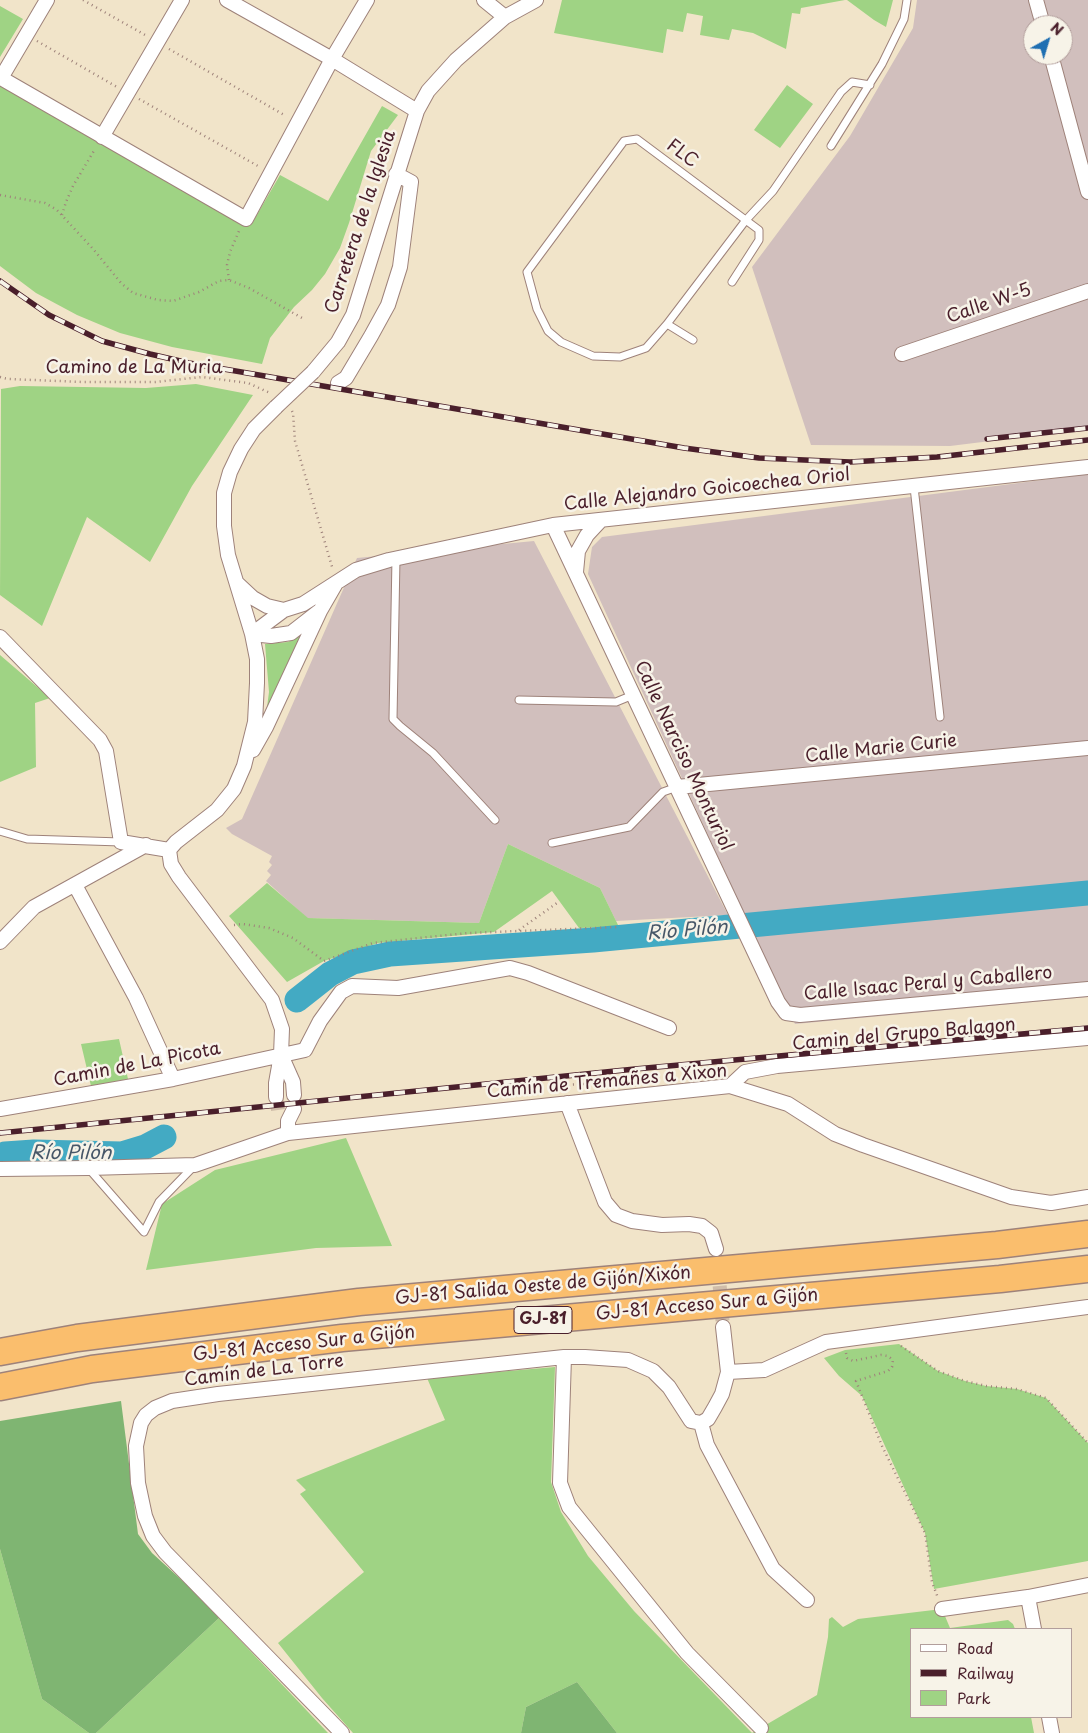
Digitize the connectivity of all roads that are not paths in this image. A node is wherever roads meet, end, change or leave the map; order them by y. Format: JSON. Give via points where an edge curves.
{"nodes":[{"id":1,"x":47,"y":0,"type":"edge"},
{"id":2,"x":182,"y":0,"type":"edge"},
{"id":3,"x":227,"y":0,"type":"edge"},
{"id":4,"x":367,"y":0,"type":"edge"},
{"id":5,"x":484,"y":0,"type":"edge"},
{"id":6,"x":536,"y":0,"type":"edge"},
{"id":7,"x":907,"y":0,"type":"edge"},
{"id":8,"x":1036,"y":0,"type":"edge"},
{"id":9,"x":1040,"y":15,"type":"edge"},
{"id":10,"x":504,"y":17,"type":"junction"},
{"id":11,"x":332,"y":59,"type":"junction"},
{"id":12,"x":1054,"y":65,"type":"edge"},
{"id":13,"x":870,"y":84,"type":"junction"},
{"id":14,"x":417,"y":111,"type":"junction"},
{"id":15,"x":102,"y":137,"type":"junction"},
{"id":16,"x":831,"y":146,"type":"dead end"},
{"id":17,"x":396,"y":174,"type":"junction"},
{"id":18,"x":1088,"y":192,"type":"edge"},
{"id":19,"x":746,"y":220,"type":"junction"},
{"id":20,"x":732,"y":282,"type":"dead end"},
{"id":21,"x":1088,"y":291,"type":"edge"},
{"id":22,"x":667,"y":324,"type":"junction"},
{"id":23,"x":693,"y":340,"type":"dead end"},
{"id":24,"x":902,"y":354,"type":"dead end"},
{"id":25,"x":338,"y":383,"type":"dead end"},
{"id":26,"x":1088,"y":467,"type":"edge"},
{"id":27,"x":914,"y":487,"type":"junction"},
{"id":28,"x":601,"y":520,"type":"junction"},
{"id":29,"x":553,"y":525,"type":"junction"},
{"id":30,"x":396,"y":558,"type":"junction"},
{"id":31,"x":576,"y":573,"type":"junction"},
{"id":32,"x":337,"y":582,"type":"junction"},
{"id":33,"x":238,"y":583,"type":"junction"},
{"id":34,"x":284,"y":610,"type":"junction"},
{"id":35,"x":320,"y":611,"type":"junction"},
{"id":36,"x":252,"y":634,"type":"junction"},
{"id":37,"x":0,"y":637,"type":"edge"},
{"id":38,"x":633,"y":694,"type":"junction"},
{"id":39,"x":519,"y":700,"type":"dead end"},
{"id":40,"x":940,"y":717,"type":"dead end"},
{"id":41,"x":1088,"y":748,"type":"edge"},
{"id":42,"x":244,"y":766,"type":"junction"},
{"id":43,"x":677,"y":787,"type":"junction"},
{"id":44,"x":495,"y":820,"type":"dead end"},
{"id":45,"x":0,"y":831,"type":"edge"},
{"id":46,"x":121,"y":842,"type":"junction"},
{"id":47,"x":552,"y":843,"type":"dead end"},
{"id":48,"x":146,"y":845,"type":"junction"},
{"id":49,"x":169,"y":850,"type":"junction"},
{"id":50,"x":75,"y":885,"type":"junction"},
{"id":51,"x":0,"y":942,"type":"edge"},
{"id":52,"x":1088,"y":988,"type":"edge"},
{"id":53,"x":778,"y":1002,"type":"joint"},
{"id":54,"x":669,"y":1028,"type":"dead end"},
{"id":55,"x":1088,"y":1038,"type":"edge"},
{"id":56,"x":281,"y":1055,"type":"junction"},
{"id":57,"x":174,"y":1079,"type":"junction"},
{"id":58,"x":730,"y":1086,"type":"junction"},
{"id":59,"x":294,"y":1095,"type":"dead end"},
{"id":60,"x":567,"y":1103,"type":"junction"},
{"id":61,"x":0,"y":1109,"type":"edge"},
{"id":62,"x":290,"y":1121,"type":"junction"},
{"id":63,"x":195,"y":1165,"type":"junction"},
{"id":64,"x":89,"y":1168,"type":"junction"},
{"id":65,"x":0,"y":1169,"type":"edge"},
{"id":66,"x":1088,"y":1197,"type":"edge"},
{"id":67,"x":1088,"y":1234,"type":"edge"},
{"id":68,"x":716,"y":1249,"type":"tunnel mouth"},
{"id":69,"x":1088,"y":1269,"type":"edge"},
{"id":70,"x":1088,"y":1308,"type":"edge"},
{"id":71,"x":723,"y":1327,"type":"tunnel mouth"},
{"id":72,"x":0,"y":1352,"type":"edge"},
{"id":73,"x":564,"y":1358,"type":"junction"},
{"id":74,"x":728,"y":1372,"type":"junction"},
{"id":75,"x":0,"y":1387,"type":"edge"},
{"id":76,"x":701,"y":1423,"type":"junction"},
{"id":77,"x":1088,"y":1585,"type":"edge"},
{"id":78,"x":1028,"y":1597,"type":"junction"},
{"id":79,"x":807,"y":1600,"type":"dead end"},
{"id":80,"x":942,"y":1609,"type":"road end"},
{"id":81,"x":1034,"y":1628,"type":"edge"},
{"id":82,"x":1049,"y":1718,"type":"edge"},
{"id":83,"x":761,"y":1728,"type":"dead end"},
{"id":84,"x":342,"y":1733,"type":"edge"},
{"id":85,"x":1052,"y":1733,"type":"edge"}],
"edges":[{"from":1,"to":15,"type":"street","via":[[1,78]]},
{"from":2,"to":15,"type":"street"},
{"from":3,"to":11,"type":"street"},
{"from":4,"to":11,"type":"street"},
{"from":5,"to":10,"type":"street"},
{"from":6,"to":10,"type":"street","name":"Carretera de la Iglesia"},
{"from":7,"to":13,"type":"lane","via":[[904,19]]},
{"from":8,"to":9,"type":"street"},
{"from":10,"to":14,"type":"street","name":"Carretera de la Iglesia","via":[[456,60],[428,91]]},
{"from":11,"to":14,"type":"street"},
{"from":11,"to":15,"type":"street","via":[[246,219]]},
{"from":12,"to":18,"type":"street"},
{"from":13,"to":16,"type":"lane"},
{"from":13,"to":19,"type":"lane","via":[[852,82],[841,92],[773,191]]},
{"from":14,"to":17,"type":"street","name":"Carretera de la Iglesia"},
{"from":17,"to":25,"type":"street","via":[[411,182],[400,266],[388,305],[346,378]]},
{"from":17,"to":33,"type":"street","name":"Carretera de la Iglesia","bridge":true,"via":[[353,315],[338,342],[313,372],[254,429],[230,472],[224,493],[224,526],[228,555]]},
{"from":19,"to":20,"type":"lane","name":"FLC","via":[[759,230],[759,240]]},
{"from":19,"to":22,"type":"lane"},
{"from":19,"to":22,"type":"lane","name":"FLC","via":[[637,139],[624,141],[527,272],[537,309],[548,331],[561,342],[593,356],[620,357],[646,348]]},
{"from":21,"to":24,"type":"street","name":"Calle W-5"},
{"from":22,"to":23,"type":"lane"},
{"from":26,"to":27,"type":"street","name":"Calle Alejandro Goicoechea Oriol"},
{"from":27,"to":28,"type":"street","name":"Calle Alejandro Goicoechea Oriol"},
{"from":27,"to":40,"type":"lane"},
{"from":28,"to":29,"type":"street","name":"Calle Alejandro Goicoechea Oriol"},
{"from":28,"to":31,"type":"street","via":[[578,551]]},
{"from":29,"to":30,"type":"street","name":"Calle Alejandro Goicoechea Oriol"},
{"from":29,"to":31,"type":"street","name":"Calle Narciso Monturiol"},
{"from":30,"to":32,"type":"street","name":"Calle Alejandro Goicoechea Oriol","via":[[356,570]]},
{"from":30,"to":44,"type":"lane","via":[[393,719],[433,753]]},
{"from":31,"to":38,"type":"street","name":"Calle Narciso Monturiol"},
{"from":32,"to":34,"type":"street","name":"Calle Alejandro Goicoechea Oriol","via":[[303,604]]},
{"from":32,"to":35,"type":"street","name":"Calle Alejandro Goicoechea Oriol"},
{"from":33,"to":34,"type":"street","via":[[253,598]]},
{"from":33,"to":36,"type":"street","name":"Carretera de la Iglesia"},
{"from":34,"to":36,"type":"street","name":"Calle Alejandro Goicoechea Oriol"},
{"from":35,"to":36,"type":"street","name":"Calle Alejandro Goicoechea Oriol","via":[[291,634]]},
{"from":35,"to":42,"type":"street","name":"Calle Alejandro Goicoechea Oriol"},
{"from":36,"to":42,"type":"street","name":"Carretera de la Iglesia","via":[[257,659],[257,693],[255,722]]},
{"from":37,"to":46,"type":"street","via":[[100,740],[106,752]]},
{"from":38,"to":39,"type":"lane","via":[[616,702]]},
{"from":38,"to":43,"type":"street","name":"Calle Narciso Monturiol"},
{"from":41,"to":43,"type":"street","name":"Calle Marie Curie"},
{"from":42,"to":49,"type":"street","name":"Carretera de la Iglesia","via":[[234,789],[217,810]]},
{"from":43,"to":47,"type":"lane","via":[[663,792],[629,827]]},
{"from":43,"to":53,"type":"street","name":"Calle Narciso Monturiol"},
{"from":45,"to":46,"type":"lane","via":[[27,839]]},
{"from":46,"to":48,"type":"street"},
{"from":48,"to":49,"type":"street"},
{"from":48,"to":50,"type":"street"},
{"from":49,"to":56,"type":"street","via":[[171,864],[179,877],[272,1000],[282,1029]]},
{"from":50,"to":51,"type":"street","via":[[34,907]]},
{"from":50,"to":57,"type":"street","via":[[136,998]]},
{"from":52,"to":53,"type":"street","name":"Calle Isaac Peral y Caballero","via":[[800,1015],[786,1013]]},
{"from":54,"to":56,"type":"street","name":"Camin de La Picota","via":[[510,968],[398,988],[352,986],[341,992],[320,1021],[305,1050]]},
{"from":55,"to":58,"type":"street","name":"Camin del Grupo Balagon","via":[[777,1066],[745,1072]]},
{"from":56,"to":57,"type":"street","name":"Camin de La Picota"},
{"from":56,"to":59,"type":"street","via":[[293,1082]]},
{"from":56,"to":62,"type":"street","via":[[276,1083],[277,1104]]},
{"from":57,"to":61,"type":"street","name":"Camin de La Picota"},
{"from":58,"to":60,"type":"street","name":"Camín de Tremañes a Xixon"},
{"from":58,"to":66,"type":"street","name":"Camín de Tremañes a Xixon","via":[[788,1104],[835,1134],[862,1145],[1011,1197],[1051,1202]]},
{"from":60,"to":62,"type":"street","name":"Camín de Tremañes a Xixon"},
{"from":60,"to":68,"type":"street","via":[[605,1202],[616,1215],[662,1225],[702,1226],[711,1233]]},
{"from":62,"to":63,"type":"street","name":"Camín de Tremañes a Xixon"},
{"from":63,"to":64,"type":"street","name":"Camín de Tremañes a Xixon"},
{"from":63,"to":64,"type":"lane","via":[[159,1202],[144,1232]]},
{"from":64,"to":65,"type":"street","name":"Camín de Tremañes a Xixon"},
{"from":67,"to":72,"type":"highway","name":"GJ-81 Salida Oeste de Gijón/Xixón","number":"GJ-81","via":[[997,1245],[359,1302],[77,1338]]},
{"from":69,"to":75,"type":"highway","name":"GJ-81 Acceso Sur a Gijón","number":"GJ-81","via":[[342,1338],[92,1369]]},
{"from":70,"to":74,"type":"street","via":[[826,1342],[764,1370]]},
{"from":71,"to":74,"type":"street"},
{"from":73,"to":76,"type":"street","name":"Camín de La Torre","via":[[628,1360],[653,1371],[669,1386],[691,1421]]},
{"from":73,"to":83,"type":"street","via":[[560,1483],[569,1507],[687,1653]]},
{"from":73,"to":84,"type":"street","name":"Camín de La Torre","via":[[172,1401],[155,1408],[140,1423],[136,1446],[138,1483],[153,1536]]},
{"from":74,"to":76,"type":"street","via":[[715,1408]]},
{"from":76,"to":79,"type":"street","via":[[707,1445],[773,1569]]},
{"from":77,"to":78,"type":"street"},
{"from":78,"to":80,"type":"street"},
{"from":78,"to":81,"type":"street"},
{"from":82,"to":85,"type":"street"}]}
